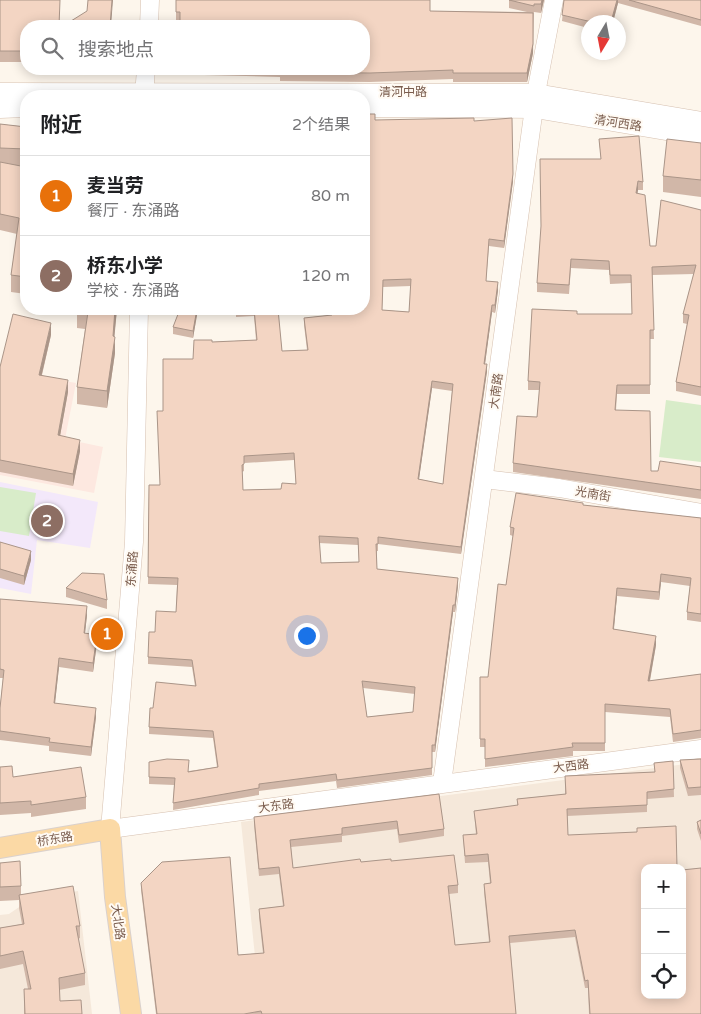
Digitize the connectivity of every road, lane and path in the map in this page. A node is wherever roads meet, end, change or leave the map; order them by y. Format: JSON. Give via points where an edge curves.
{"nodes":[{"id":1,"x":150,"y":0,"type":"edge"},
{"id":2,"x":554,"y":0,"type":"edge"},
{"id":3,"x":149,"y":20,"type":"edge"},
{"id":4,"x":146,"y":75,"type":"edge"},
{"id":5,"x":144,"y":90,"type":"edge"},
{"id":6,"x":0,"y":92,"type":"edge"},
{"id":7,"x":20,"y":92,"type":"edge"},
{"id":8,"x":370,"y":98,"type":"edge"},
{"id":9,"x":535,"y":101,"type":"junction"},
{"id":10,"x":20,"y":108,"type":"edge"},
{"id":11,"x":370,"y":108,"type":"edge"},
{"id":12,"x":0,"y":109,"type":"edge"},
{"id":13,"x":701,"y":121,"type":"edge"},
{"id":14,"x":701,"y":137,"type":"edge"},
{"id":15,"x":139,"y":315,"type":"edge"},
{"id":16,"x":484,"y":479,"type":"junction"},
{"id":17,"x":701,"y":513,"type":"edge"},
{"id":18,"x":701,"y":749,"type":"edge"},
{"id":19,"x":442,"y":783,"type":"junction"},
{"id":20,"x":110,"y":829,"type":"junction"},
{"id":21,"x":0,"y":848,"type":"edge"},
{"id":22,"x":131,"y":1014,"type":"edge"}],
"edges":[{"from":1,"to":3,"type":"street"},
{"from":2,"to":9,"type":"street","name":"大南路"},
{"from":4,"to":5,"type":"street"},
{"from":6,"to":7,"type":"street","name":"清河中路"},
{"from":8,"to":9,"type":"street","name":"清河中路"},
{"from":9,"to":11,"type":"street","name":"清河中路"},
{"from":9,"to":13,"type":"street","name":"清河西路"},
{"from":9,"to":14,"type":"street","name":"清河西路"},
{"from":9,"to":16,"type":"street","name":"大南路"},
{"from":10,"to":12,"type":"street"},
{"from":15,"to":20,"type":"street","name":"东涌路","via":[[134,542]]},
{"from":16,"to":17,"type":"street","name":"光南街","via":[[559,488]]},
{"from":16,"to":19,"type":"street","name":"大南路"},
{"from":18,"to":19,"type":"street","name":"大西路"},
{"from":19,"to":20,"type":"street","name":"大东路"},
{"from":20,"to":21,"type":"main road","name":"桥东路"},
{"from":20,"to":22,"type":"main road","name":"大北路","via":[[115,897]]}]}
